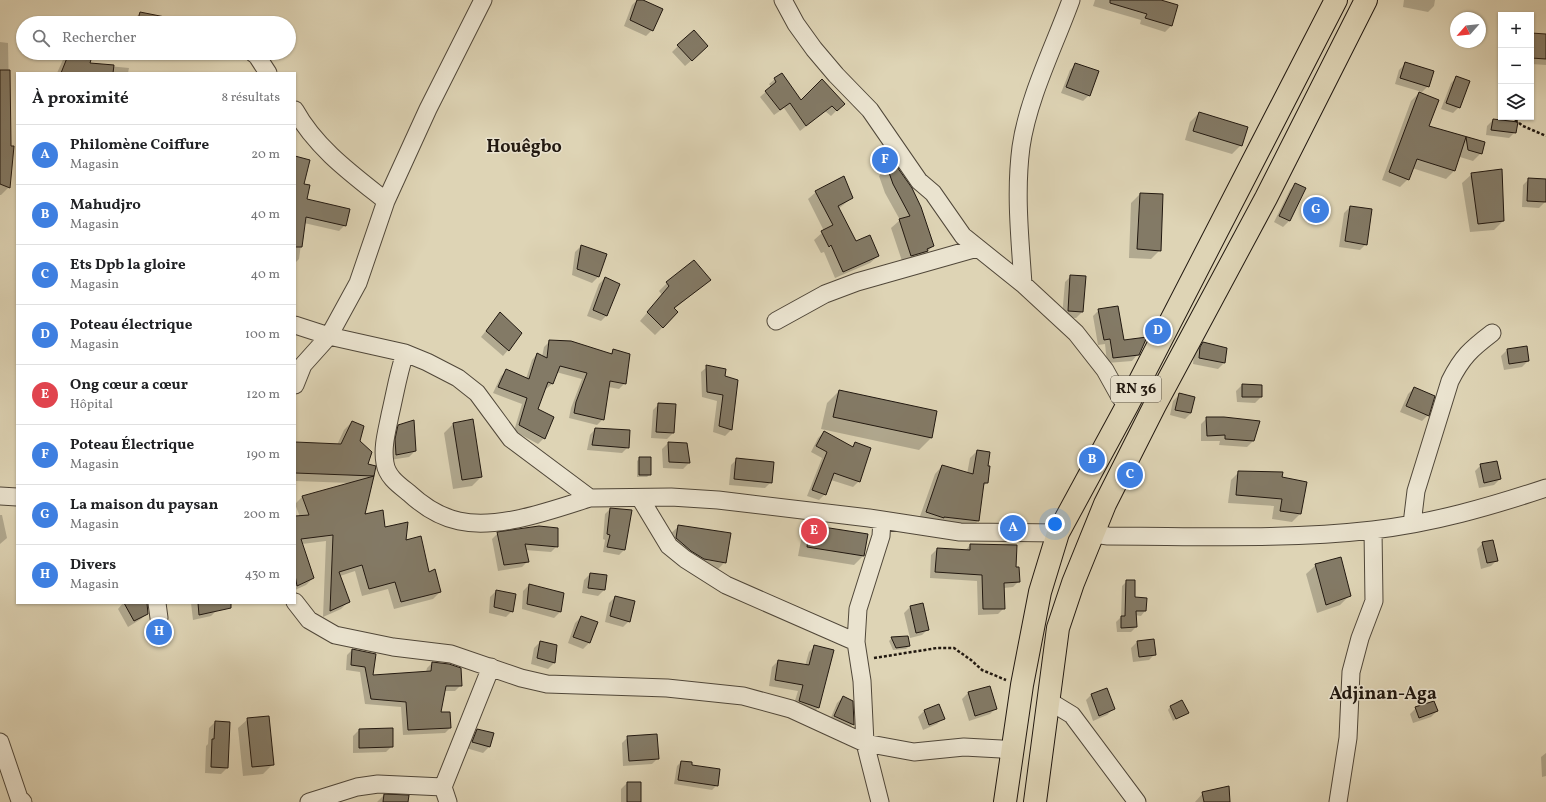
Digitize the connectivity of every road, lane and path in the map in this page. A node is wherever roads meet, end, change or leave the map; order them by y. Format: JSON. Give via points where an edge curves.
{"nodes":[{"id":1,"x":483,"y":0,"type":"edge"},
{"id":2,"x":783,"y":0,"type":"edge"},
{"id":3,"x":1071,"y":0,"type":"edge"},
{"id":4,"x":1336,"y":0,"type":"edge"},
{"id":5,"x":1366,"y":0,"type":"edge"},
{"id":6,"x":260,"y":60,"type":"edge"},
{"id":7,"x":267,"y":72,"type":"edge"},
{"id":8,"x":296,"y":112,"type":"edge"},
{"id":9,"x":1515,"y":120,"type":"edge"},
{"id":10,"x":1546,"y":136,"type":"edge"},
{"id":11,"x":386,"y":201,"type":"junction"},
{"id":12,"x":977,"y":248,"type":"junction"},
{"id":13,"x":1023,"y":284,"type":"junction"},
{"id":14,"x":776,"y":320,"type":"dead end"},
{"id":15,"x":296,"y":324,"type":"edge"},
{"id":16,"x":1492,"y":333,"type":"dead end"},
{"id":17,"x":329,"y":336,"type":"junction"},
{"id":18,"x":405,"y":353,"type":"junction"},
{"id":19,"x":296,"y":382,"type":"edge"},
{"id":20,"x":1128,"y":404,"type":"junction"},
{"id":21,"x":1546,"y":488,"type":"edge"},
{"id":22,"x":0,"y":496,"type":"edge"},
{"id":23,"x":16,"y":497,"type":"edge"},
{"id":24,"x":590,"y":498,"type":"junction"},
{"id":25,"x":640,"y":498,"type":"junction"},
{"id":26,"x":882,"y":520,"type":"junction"},
{"id":27,"x":1412,"y":524,"type":"junction"},
{"id":28,"x":1373,"y":530,"type":"junction"},
{"id":29,"x":1058,"y":533,"type":"junction"},
{"id":30,"x":1093,"y":534,"type":"junction"},
{"id":31,"x":296,"y":603,"type":"edge"},
{"id":32,"x":856,"y":642,"type":"junction"},
{"id":33,"x":859,"y":660,"type":"junction"},
{"id":34,"x":491,"y":666,"type":"junction"},
{"id":35,"x":1022,"y":685,"type":"junction"},
{"id":36,"x":1049,"y":701,"type":"junction"},
{"id":37,"x":0,"y":742,"type":"edge"},
{"id":38,"x":865,"y":743,"type":"junction"},
{"id":39,"x":1011,"y":752,"type":"junction"},
{"id":40,"x":446,"y":794,"type":"edge"},
{"id":41,"x":23,"y":802,"type":"edge"},
{"id":42,"x":309,"y":802,"type":"edge"},
{"id":43,"x":880,"y":802,"type":"edge"},
{"id":44,"x":1005,"y":802,"type":"edge"},
{"id":45,"x":1035,"y":802,"type":"edge"},
{"id":46,"x":1137,"y":802,"type":"edge"},
{"id":47,"x":1338,"y":802,"type":"edge"}],
"edges":[{"from":1,"to":11,"type":"street","via":[[428,109]]},
{"from":2,"to":12,"type":"street","via":[[814,49],[836,76],[870,110],[919,180],[933,193],[963,236]]},
{"from":3,"to":13,"type":"street","via":[[1028,116],[1021,147],[1018,191]]},
{"from":4,"to":20,"type":"main road","number":"RN 36"},
{"from":5,"to":30,"type":"main road","number":"RN 36","via":[[1266,198],[1155,405],[1105,504]]},
{"from":6,"to":7,"type":"street"},
{"from":8,"to":11,"type":"street","via":[[302,123],[334,159]]},
{"from":9,"to":10,"type":"path"},
{"from":11,"to":17,"type":"street","via":[[358,284]]},
{"from":12,"to":13,"type":"street"},
{"from":12,"to":14,"type":"street","via":[[856,282],[826,294]]},
{"from":13,"to":20,"type":"street","via":[[1076,333],[1105,370],[1120,397]]},
{"from":15,"to":17,"type":"street"},
{"from":16,"to":27,"type":"street","via":[[1468,351],[1450,381],[1416,491]]},
{"from":17,"to":18,"type":"street"},
{"from":17,"to":19,"type":"street","via":[[303,365]]},
{"from":18,"to":24,"type":"street","via":[[458,378],[477,393],[511,439]]},
{"from":18,"to":24,"type":"street","via":[[396,379],[384,459],[391,478],[412,496],[432,511],[459,521],[484,523],[514,519]]},
{"from":20,"to":29,"type":"main road","number":"RN 36"},
{"from":21,"to":27,"type":"street","via":[[1450,518]]},
{"from":22,"to":23,"type":"street"},
{"from":24,"to":25,"type":"street"},
{"from":25,"to":26,"type":"street","via":[[718,500]]},
{"from":25,"to":32,"type":"street","via":[[669,546],[685,559],[726,585]]},
{"from":26,"to":29,"type":"street","via":[[960,532]]},
{"from":26,"to":32,"type":"street","via":[[880,536],[858,609]]},
{"from":27,"to":28,"type":"street"},
{"from":28,"to":30,"type":"street","via":[[1223,536]]},
{"from":28,"to":47,"type":"street","via":[[1374,601],[1351,672],[1348,738]]},
{"from":29,"to":35,"type":"main road","number":"RN 36","via":[[1040,592]]},
{"from":30,"to":36,"type":"main road","number":"RN 36","via":[[1058,628]]},
{"from":31,"to":34,"type":"street","via":[[309,620],[335,635],[393,647],[450,654]]},
{"from":32,"to":33,"type":"street"},
{"from":33,"to":35,"type":"path","via":[[937,648],[954,648],[982,670]]},
{"from":33,"to":38,"type":"street"},
{"from":34,"to":38,"type":"street","via":[[547,684],[667,688],[743,696],[791,709]]},
{"from":34,"to":40,"type":"street"},
{"from":35,"to":39,"type":"main road","number":"RN 36"},
{"from":36,"to":45,"type":"main road","number":"RN 36"},
{"from":36,"to":46,"type":"street","via":[[1072,715]]},
{"from":37,"to":41,"type":"street","via":[[19,798]]},
{"from":38,"to":39,"type":"street","via":[[914,752],[964,747]]},
{"from":38,"to":43,"type":"street"},
{"from":39,"to":44,"type":"main road","number":"RN 36"},
{"from":40,"to":42,"type":"street","via":[[378,784],[357,787]]}]}
